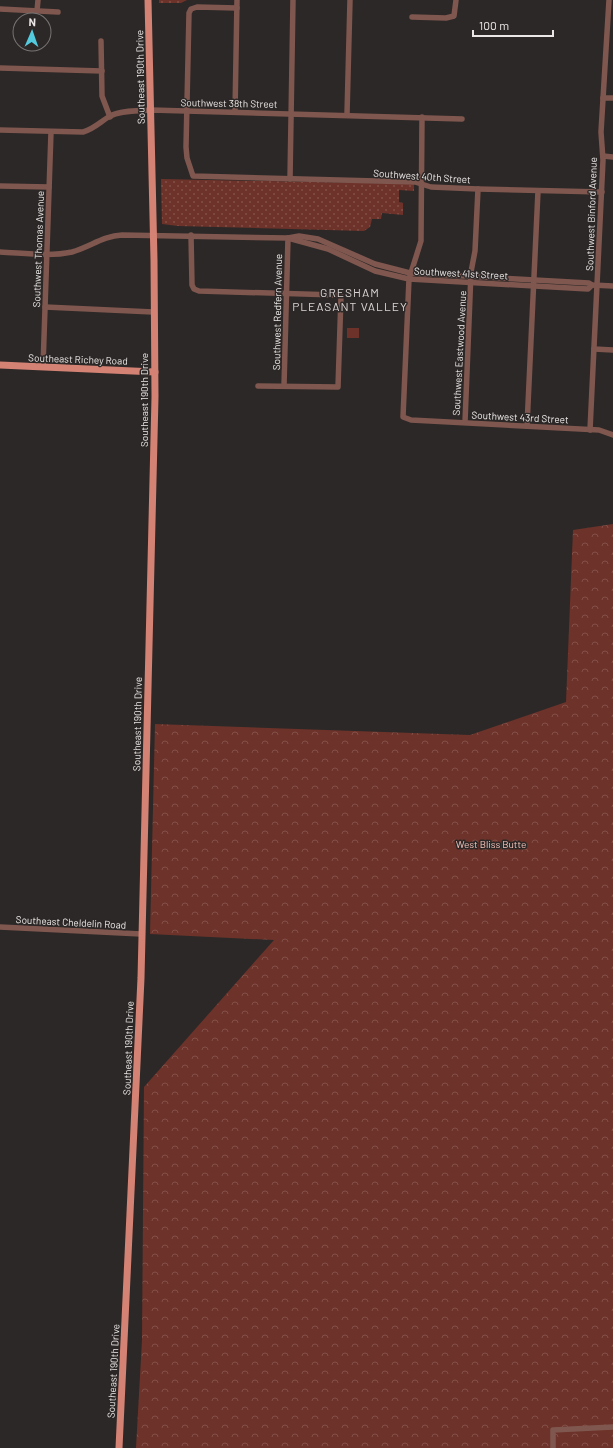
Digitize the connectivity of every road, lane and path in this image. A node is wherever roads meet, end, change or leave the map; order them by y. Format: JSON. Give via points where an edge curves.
{"nodes":[{"id":1,"x":38,"y":0,"type":"edge"},
{"id":2,"x":148,"y":0,"type":"edge"},
{"id":3,"x":237,"y":0,"type":"edge"},
{"id":4,"x":293,"y":0,"type":"edge"},
{"id":5,"x":350,"y":0,"type":"edge"},
{"id":6,"x":456,"y":0,"type":"edge"},
{"id":7,"x":609,"y":0,"type":"edge"},
{"id":8,"x":237,"y":8,"type":"junction"},
{"id":9,"x":0,"y":9,"type":"edge"},
{"id":10,"x":37,"y":11,"type":"junction"},
{"id":11,"x":58,"y":12,"type":"dead end"},
{"id":12,"x":412,"y":17,"type":"dead end"},
{"id":13,"x":102,"y":41,"type":"dead end"},
{"id":14,"x":0,"y":68,"type":"edge"},
{"id":15,"x":102,"y":71,"type":"junction"},
{"id":16,"x":603,"y":98,"type":"junction"},
{"id":17,"x":613,"y":98,"type":"edge"},
{"id":18,"x":150,"y":110,"type":"junction"},
{"id":19,"x":187,"y":111,"type":"junction"},
{"id":20,"x":235,"y":112,"type":"junction"},
{"id":21,"x":290,"y":113,"type":"junction"},
{"id":22,"x":347,"y":114,"type":"junction"},
{"id":23,"x":110,"y":117,"type":"junction"},
{"id":24,"x":422,"y":117,"type":"junction"},
{"id":25,"x":462,"y":119,"type":"dead end"},
{"id":26,"x":0,"y":130,"type":"edge"},
{"id":27,"x":51,"y":132,"type":"junction"},
{"id":28,"x":603,"y":156,"type":"junction"},
{"id":29,"x":613,"y":157,"type":"edge"},
{"id":30,"x":290,"y":179,"type":"junction"},
{"id":31,"x":421,"y":184,"type":"junction"},
{"id":32,"x":0,"y":186,"type":"edge"},
{"id":33,"x":49,"y":187,"type":"junction"},
{"id":34,"x":478,"y":189,"type":"junction"},
{"id":35,"x":538,"y":190,"type":"junction"},
{"id":36,"x":602,"y":192,"type":"junction"},
{"id":37,"x":154,"y":234,"type":"junction"},
{"id":38,"x":191,"y":235,"type":"junction"},
{"id":39,"x":288,"y":238,"type":"junction"},
{"id":40,"x":0,"y":252,"type":"edge"},
{"id":41,"x":47,"y":254,"type":"junction"},
{"id":42,"x":409,"y":276,"type":"junction"},
{"id":43,"x":472,"y":280,"type":"junction"},
{"id":44,"x":535,"y":283,"type":"junction"},
{"id":45,"x":594,"y":286,"type":"junction"},
{"id":46,"x":613,"y":286,"type":"edge"},
{"id":47,"x":286,"y":293,"type":"junction"},
{"id":48,"x":45,"y":308,"type":"junction"},
{"id":49,"x":153,"y":312,"type":"junction"},
{"id":50,"x":594,"y":349,"type":"junction"},
{"id":51,"x":613,"y":350,"type":"edge"},
{"id":52,"x":0,"y":365,"type":"edge"},
{"id":53,"x":43,"y":367,"type":"junction"},
{"id":54,"x":155,"y":372,"type":"junction"},
{"id":55,"x":258,"y":386,"type":"dead end"},
{"id":56,"x":284,"y":386,"type":"junction"},
{"id":57,"x":465,"y":422,"type":"junction"},
{"id":58,"x":527,"y":426,"type":"junction"},
{"id":59,"x":590,"y":430,"type":"junction"},
{"id":60,"x":613,"y":435,"type":"edge"},
{"id":61,"x":0,"y":927,"type":"edge"},
{"id":62,"x":142,"y":934,"type":"junction"},
{"id":63,"x":613,"y":1427,"type":"edge"},
{"id":64,"x":119,"y":1448,"type":"edge"},
{"id":65,"x":553,"y":1448,"type":"edge"}],
"edges":[{"from":1,"to":10,"type":"street"},
{"from":2,"to":18,"type":"main road","name":"Southeast 190th Drive"},
{"from":3,"to":8,"type":"street"},
{"from":4,"to":21,"type":"street"},
{"from":5,"to":22,"type":"street"},
{"from":6,"to":12,"type":"street","via":[[454,16]]},
{"from":7,"to":16,"type":"street","name":"Southwest Binford Avenue"},
{"from":8,"to":19,"type":"street","via":[[191,9]]},
{"from":8,"to":20,"type":"street"},
{"from":9,"to":10,"type":"street"},
{"from":10,"to":11,"type":"street"},
{"from":13,"to":15,"type":"street"},
{"from":14,"to":15,"type":"street"},
{"from":15,"to":23,"type":"street","via":[[102,96]]},
{"from":16,"to":17,"type":"street"},
{"from":16,"to":28,"type":"street","name":"Southwest Binford Avenue","via":[[600,141]]},
{"from":18,"to":19,"type":"street","name":"Southwest 38th Street"},
{"from":18,"to":23,"type":"street","name":"Southwest 38th Street"},
{"from":18,"to":37,"type":"main road","name":"Southeast 190th Drive"},
{"from":19,"to":20,"type":"street","name":"Southwest 38th Street"},
{"from":19,"to":30,"type":"street","name":"Southwest 40th Street","via":[[187,158],[193,176]]},
{"from":20,"to":21,"type":"street","name":"Southwest 38th Street"},
{"from":21,"to":22,"type":"street","name":"Southwest 38th Street"},
{"from":21,"to":30,"type":"street"},
{"from":22,"to":24,"type":"street","name":"Southwest 38th Street"},
{"from":23,"to":27,"type":"street","name":"Southwest 38th Street","via":[[93,129],[83,132]]},
{"from":24,"to":25,"type":"street","name":"Southwest 38th Street"},
{"from":24,"to":31,"type":"street"},
{"from":26,"to":27,"type":"street","name":"Southwest 38th Street"},
{"from":27,"to":33,"type":"street","name":"Southwest Thomas Avenue"},
{"from":28,"to":29,"type":"street"},
{"from":28,"to":36,"type":"street","name":"Southwest Binford Avenue"},
{"from":30,"to":31,"type":"street","name":"Southwest 40th Street"},
{"from":31,"to":34,"type":"street","name":"Southwest 40th Street"},
{"from":31,"to":42,"type":"street","via":[[421,241]]},
{"from":32,"to":33,"type":"street"},
{"from":33,"to":41,"type":"street","name":"Southwest Thomas Avenue"},
{"from":34,"to":35,"type":"street","name":"Southwest 40th Street"},
{"from":34,"to":43,"type":"street","name":"Southwest Eastwood Avenue"},
{"from":35,"to":36,"type":"street","name":"Southwest 40th Street"},
{"from":35,"to":44,"type":"street"},
{"from":36,"to":45,"type":"street","name":"Southwest Binford Avenue"},
{"from":37,"to":38,"type":"street","name":"Southwest 41st Street"},
{"from":37,"to":41,"type":"street","name":"Southwest 41st Street","via":[[111,236],[72,252]]},
{"from":37,"to":49,"type":"main road","name":"Southeast 190th Drive"},
{"from":38,"to":39,"type":"street","name":"Southwest 41st Street"},
{"from":38,"to":47,"type":"street","via":[[194,289]]},
{"from":39,"to":42,"type":"street","name":"Southwest 41st Street","via":[[299,236],[318,239]]},
{"from":39,"to":47,"type":"street","name":"Southwest Redfern Avenue"},
{"from":40,"to":41,"type":"street","name":"Southwest 41st Street"},
{"from":41,"to":48,"type":"street","name":"Southwest Thomas Avenue"},
{"from":42,"to":43,"type":"street","name":"Southwest 41st Street"},
{"from":42,"to":57,"type":"street","name":"Southwest 43rd Street","via":[[403,417],[411,420]]},
{"from":43,"to":44,"type":"street","name":"Southwest 41st Street"},
{"from":43,"to":57,"type":"street","name":"Southwest Eastwood Avenue"},
{"from":44,"to":45,"type":"street","name":"Southwest 41st Street","via":[[589,283]]},
{"from":44,"to":58,"type":"street"},
{"from":45,"to":46,"type":"street","name":"Southwest 41st Street"},
{"from":45,"to":50,"type":"street","name":"Southwest Binford Avenue"},
{"from":47,"to":56,"type":"street","name":"Southwest Redfern Avenue"},
{"from":47,"to":56,"type":"street","via":[[340,295],[338,387]]},
{"from":48,"to":49,"type":"street"},
{"from":48,"to":53,"type":"street","name":"Southwest Thomas Avenue"},
{"from":49,"to":54,"type":"main road","name":"Southeast 190th Drive"},
{"from":50,"to":51,"type":"street"},
{"from":50,"to":59,"type":"street","name":"Southwest Binford Avenue"},
{"from":52,"to":53,"type":"main road","name":"Southeast Richey Road"},
{"from":53,"to":54,"type":"main road","name":"Southeast Richey Road"},
{"from":54,"to":62,"type":"main road","name":"Southeast 190th Drive"},
{"from":55,"to":56,"type":"street"},
{"from":57,"to":58,"type":"street","name":"Southwest 43rd Street"},
{"from":58,"to":59,"type":"street","name":"Southwest 43rd Street"},
{"from":59,"to":60,"type":"street","name":"Southwest 43rd Street"},
{"from":61,"to":62,"type":"street","name":"Southeast Cheldelin Road"},
{"from":62,"to":64,"type":"main road","name":"Southeast 190th Drive"},
{"from":63,"to":65,"type":"street","via":[[553,1430]]}]}
